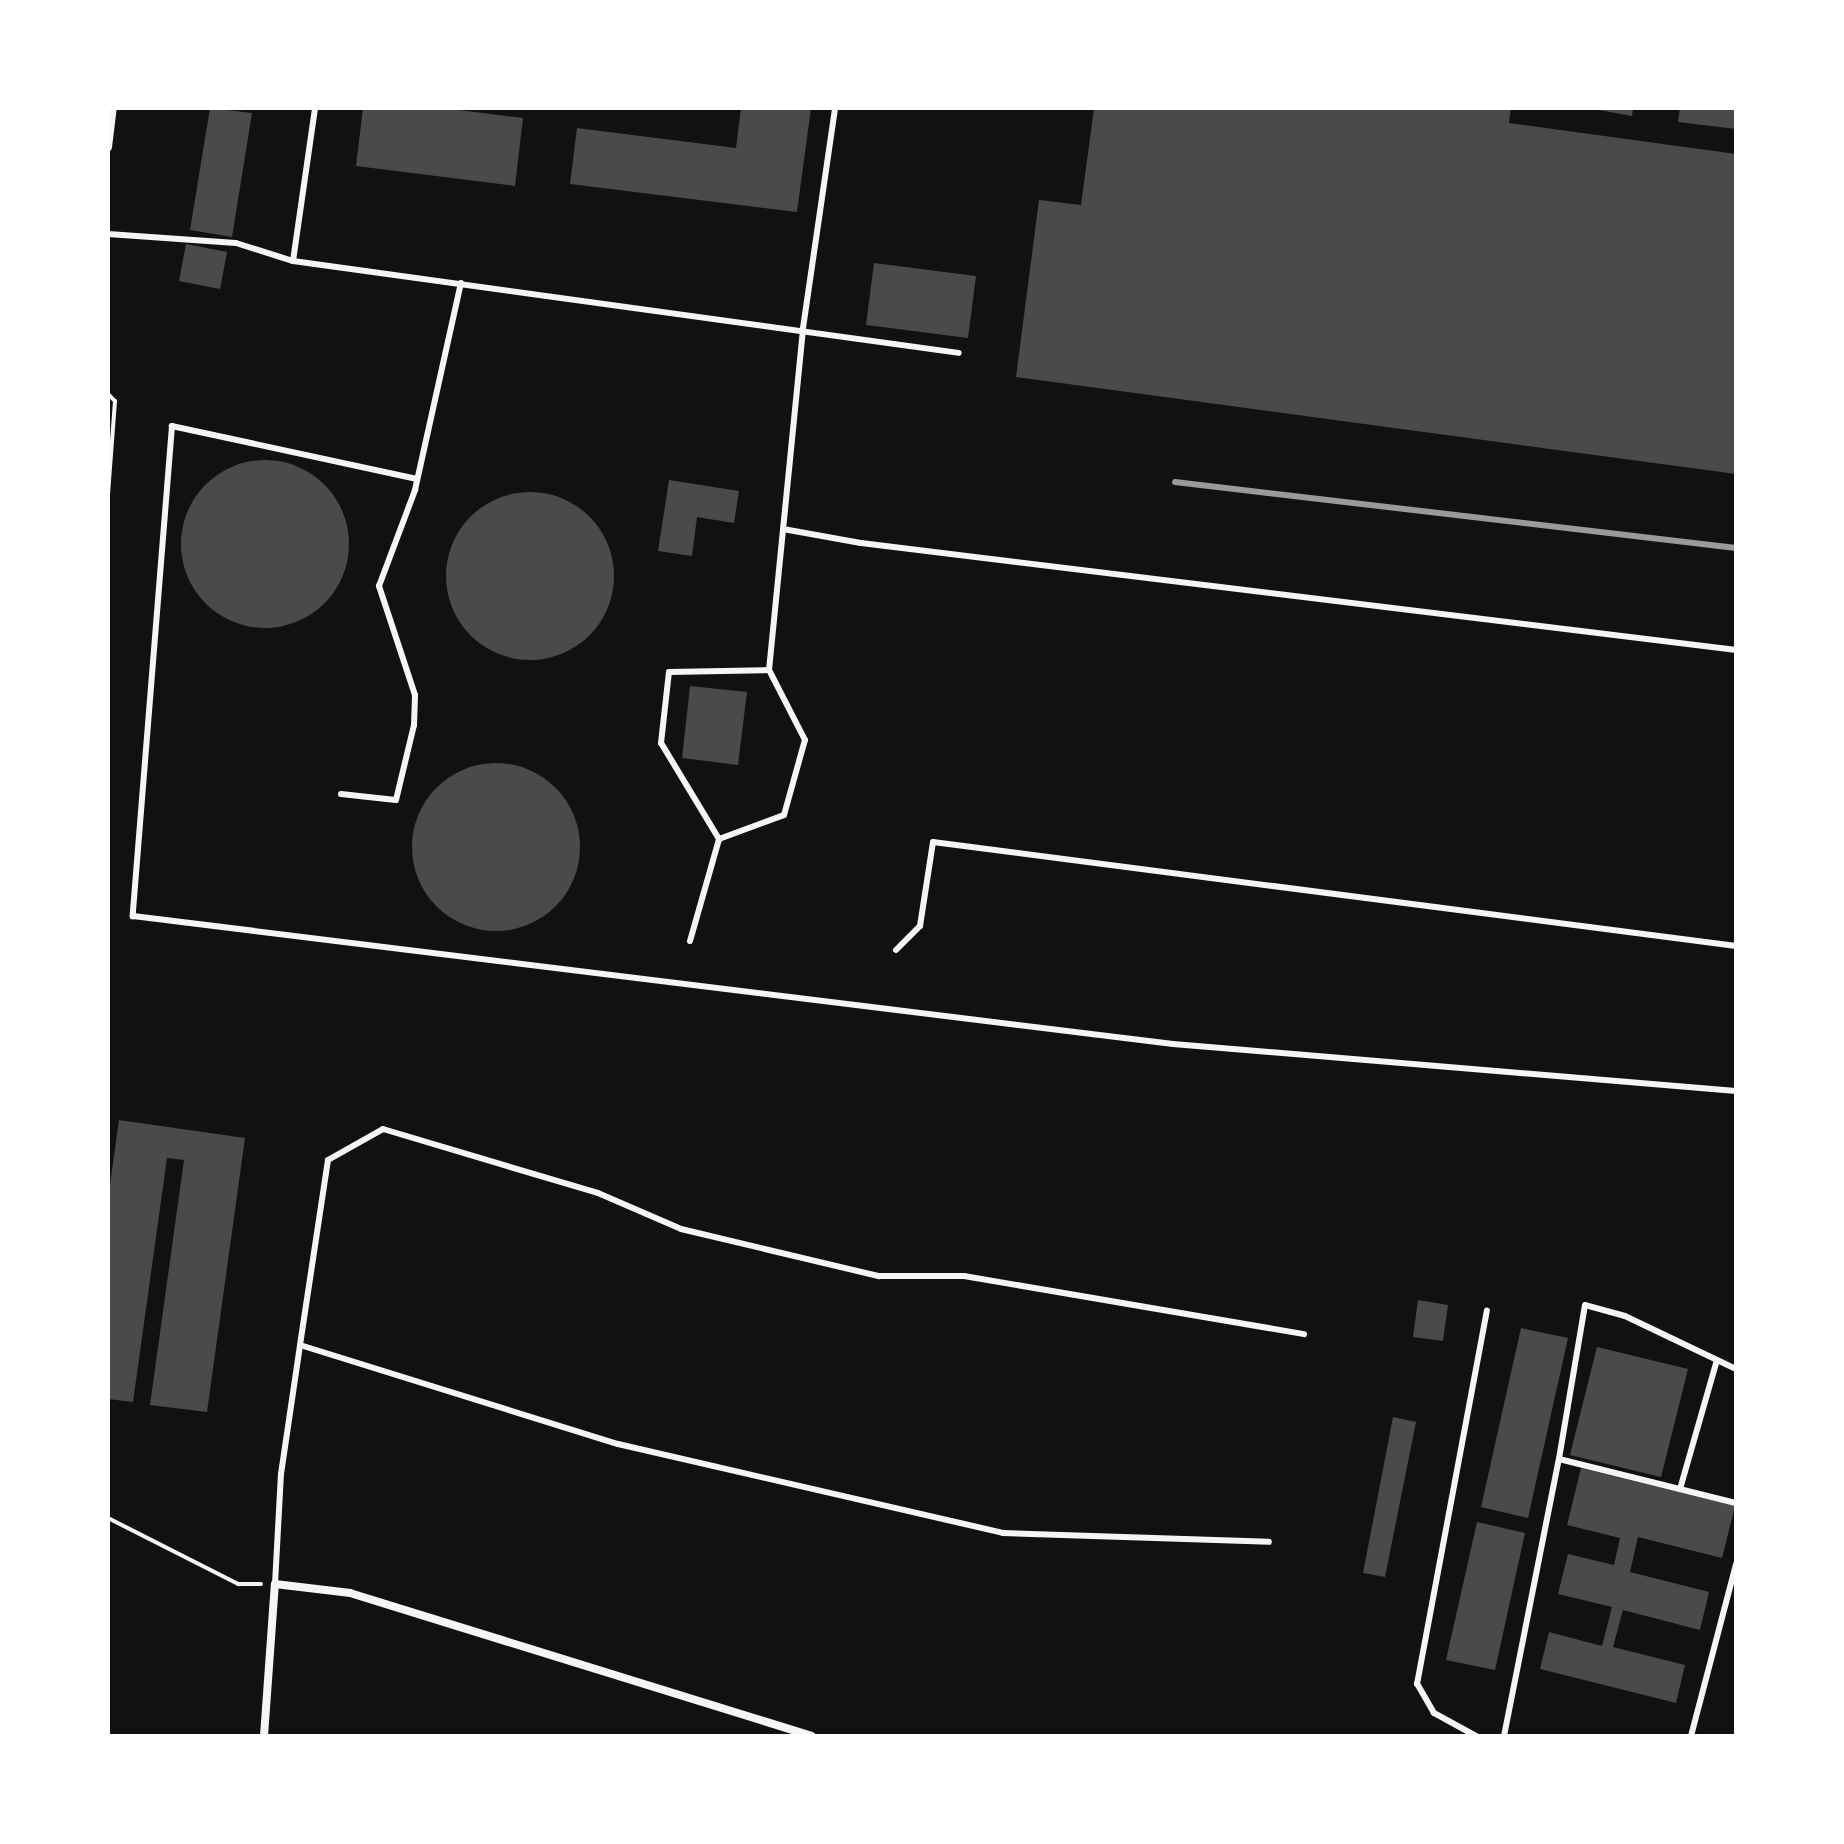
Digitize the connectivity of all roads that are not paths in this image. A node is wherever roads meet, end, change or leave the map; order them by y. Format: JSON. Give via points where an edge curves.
{"nodes":[{"id":1,"x":113,"y":108,"type":"edge"},
{"id":2,"x":315,"y":108,"type":"edge"},
{"id":3,"x":835,"y":108,"type":"edge"},
{"id":4,"x":108,"y":147,"type":"edge"},
{"id":5,"x":108,"y":234,"type":"edge"},
{"id":6,"x":293,"y":261,"type":"junction"},
{"id":7,"x":461,"y":283,"type":"junction"},
{"id":8,"x":803,"y":328,"type":"junction"},
{"id":9,"x":959,"y":353,"type":"dead end"},
{"id":10,"x":417,"y":479,"type":"junction"},
{"id":11,"x":783,"y":529,"type":"junction"},
{"id":12,"x":1736,"y":650,"type":"edge"},
{"id":13,"x":769,"y":670,"type":"junction"},
{"id":14,"x":341,"y":794,"type":"dead end"},
{"id":15,"x":719,"y":839,"type":"junction"},
{"id":16,"x":690,"y":941,"type":"dead end"},
{"id":17,"x":1736,"y":946,"type":"edge"},
{"id":18,"x":896,"y":950,"type":"dead end"},
{"id":19,"x":1736,"y":1091,"type":"edge"},
{"id":20,"x":1487,"y":1311,"type":"dead end"},
{"id":21,"x":1304,"y":1334,"type":"dead end"},
{"id":22,"x":300,"y":1345,"type":"junction"},
{"id":23,"x":1717,"y":1360,"type":"junction"},
{"id":24,"x":1736,"y":1369,"type":"edge"},
{"id":25,"x":1559,"y":1459,"type":"junction"},
{"id":26,"x":1680,"y":1489,"type":"junction"},
{"id":27,"x":1736,"y":1503,"type":"edge"},
{"id":28,"x":1269,"y":1542,"type":"dead end"},
{"id":29,"x":1736,"y":1564,"type":"edge"},
{"id":30,"x":275,"y":1584,"type":"junction"},
{"id":31,"x":264,"y":1736,"type":"edge"},
{"id":32,"x":811,"y":1736,"type":"edge"},
{"id":33,"x":1476,"y":1736,"type":"edge"},
{"id":34,"x":1504,"y":1736,"type":"edge"},
{"id":35,"x":1691,"y":1736,"type":"edge"}],
"edges":[{"from":1,"to":4,"type":"street"},
{"from":2,"to":6,"type":"lane"},
{"from":3,"to":8,"type":"lane"},
{"from":5,"to":6,"type":"lane","via":[[236,243]]},
{"from":6,"to":7,"type":"lane"},
{"from":7,"to":8,"type":"lane"},
{"from":7,"to":10,"type":"lane"},
{"from":8,"to":9,"type":"lane"},
{"from":8,"to":11,"type":"lane"},
{"from":10,"to":14,"type":"lane","via":[[379,586],[415,695],[411,740],[396,800]]},
{"from":10,"to":19,"type":"lane","via":[[172,426],[133,916],[1173,1044]]},
{"from":11,"to":12,"type":"lane","via":[[892,547]]},
{"from":11,"to":13,"type":"lane"},
{"from":13,"to":15,"type":"lane","via":[[805,740],[784,815]]},
{"from":13,"to":15,"type":"lane","via":[[669,672],[661,743]]},
{"from":15,"to":16,"type":"lane"},
{"from":17,"to":18,"type":"lane","via":[[933,842],[920,926]]},
{"from":20,"to":33,"type":"lane","via":[[1417,1684],[1434,1713]]},
{"from":21,"to":22,"type":"lane","via":[[964,1276],[879,1276],[681,1229],[598,1193],[383,1129],[328,1160]]},
{"from":22,"to":28,"type":"lane","via":[[618,1444],[1003,1533]]},
{"from":22,"to":30,"type":"lane","via":[[281,1474]]},
{"from":23,"to":24,"type":"lane"},
{"from":23,"to":25,"type":"lane","via":[[1625,1316],[1585,1305]]},
{"from":23,"to":26,"type":"lane"},
{"from":25,"to":26,"type":"lane"},
{"from":25,"to":34,"type":"lane"},
{"from":26,"to":27,"type":"lane"},
{"from":29,"to":35,"type":"lane"},
{"from":30,"to":31,"type":"street"},
{"from":30,"to":32,"type":"street","via":[[365,1597]]}]}
